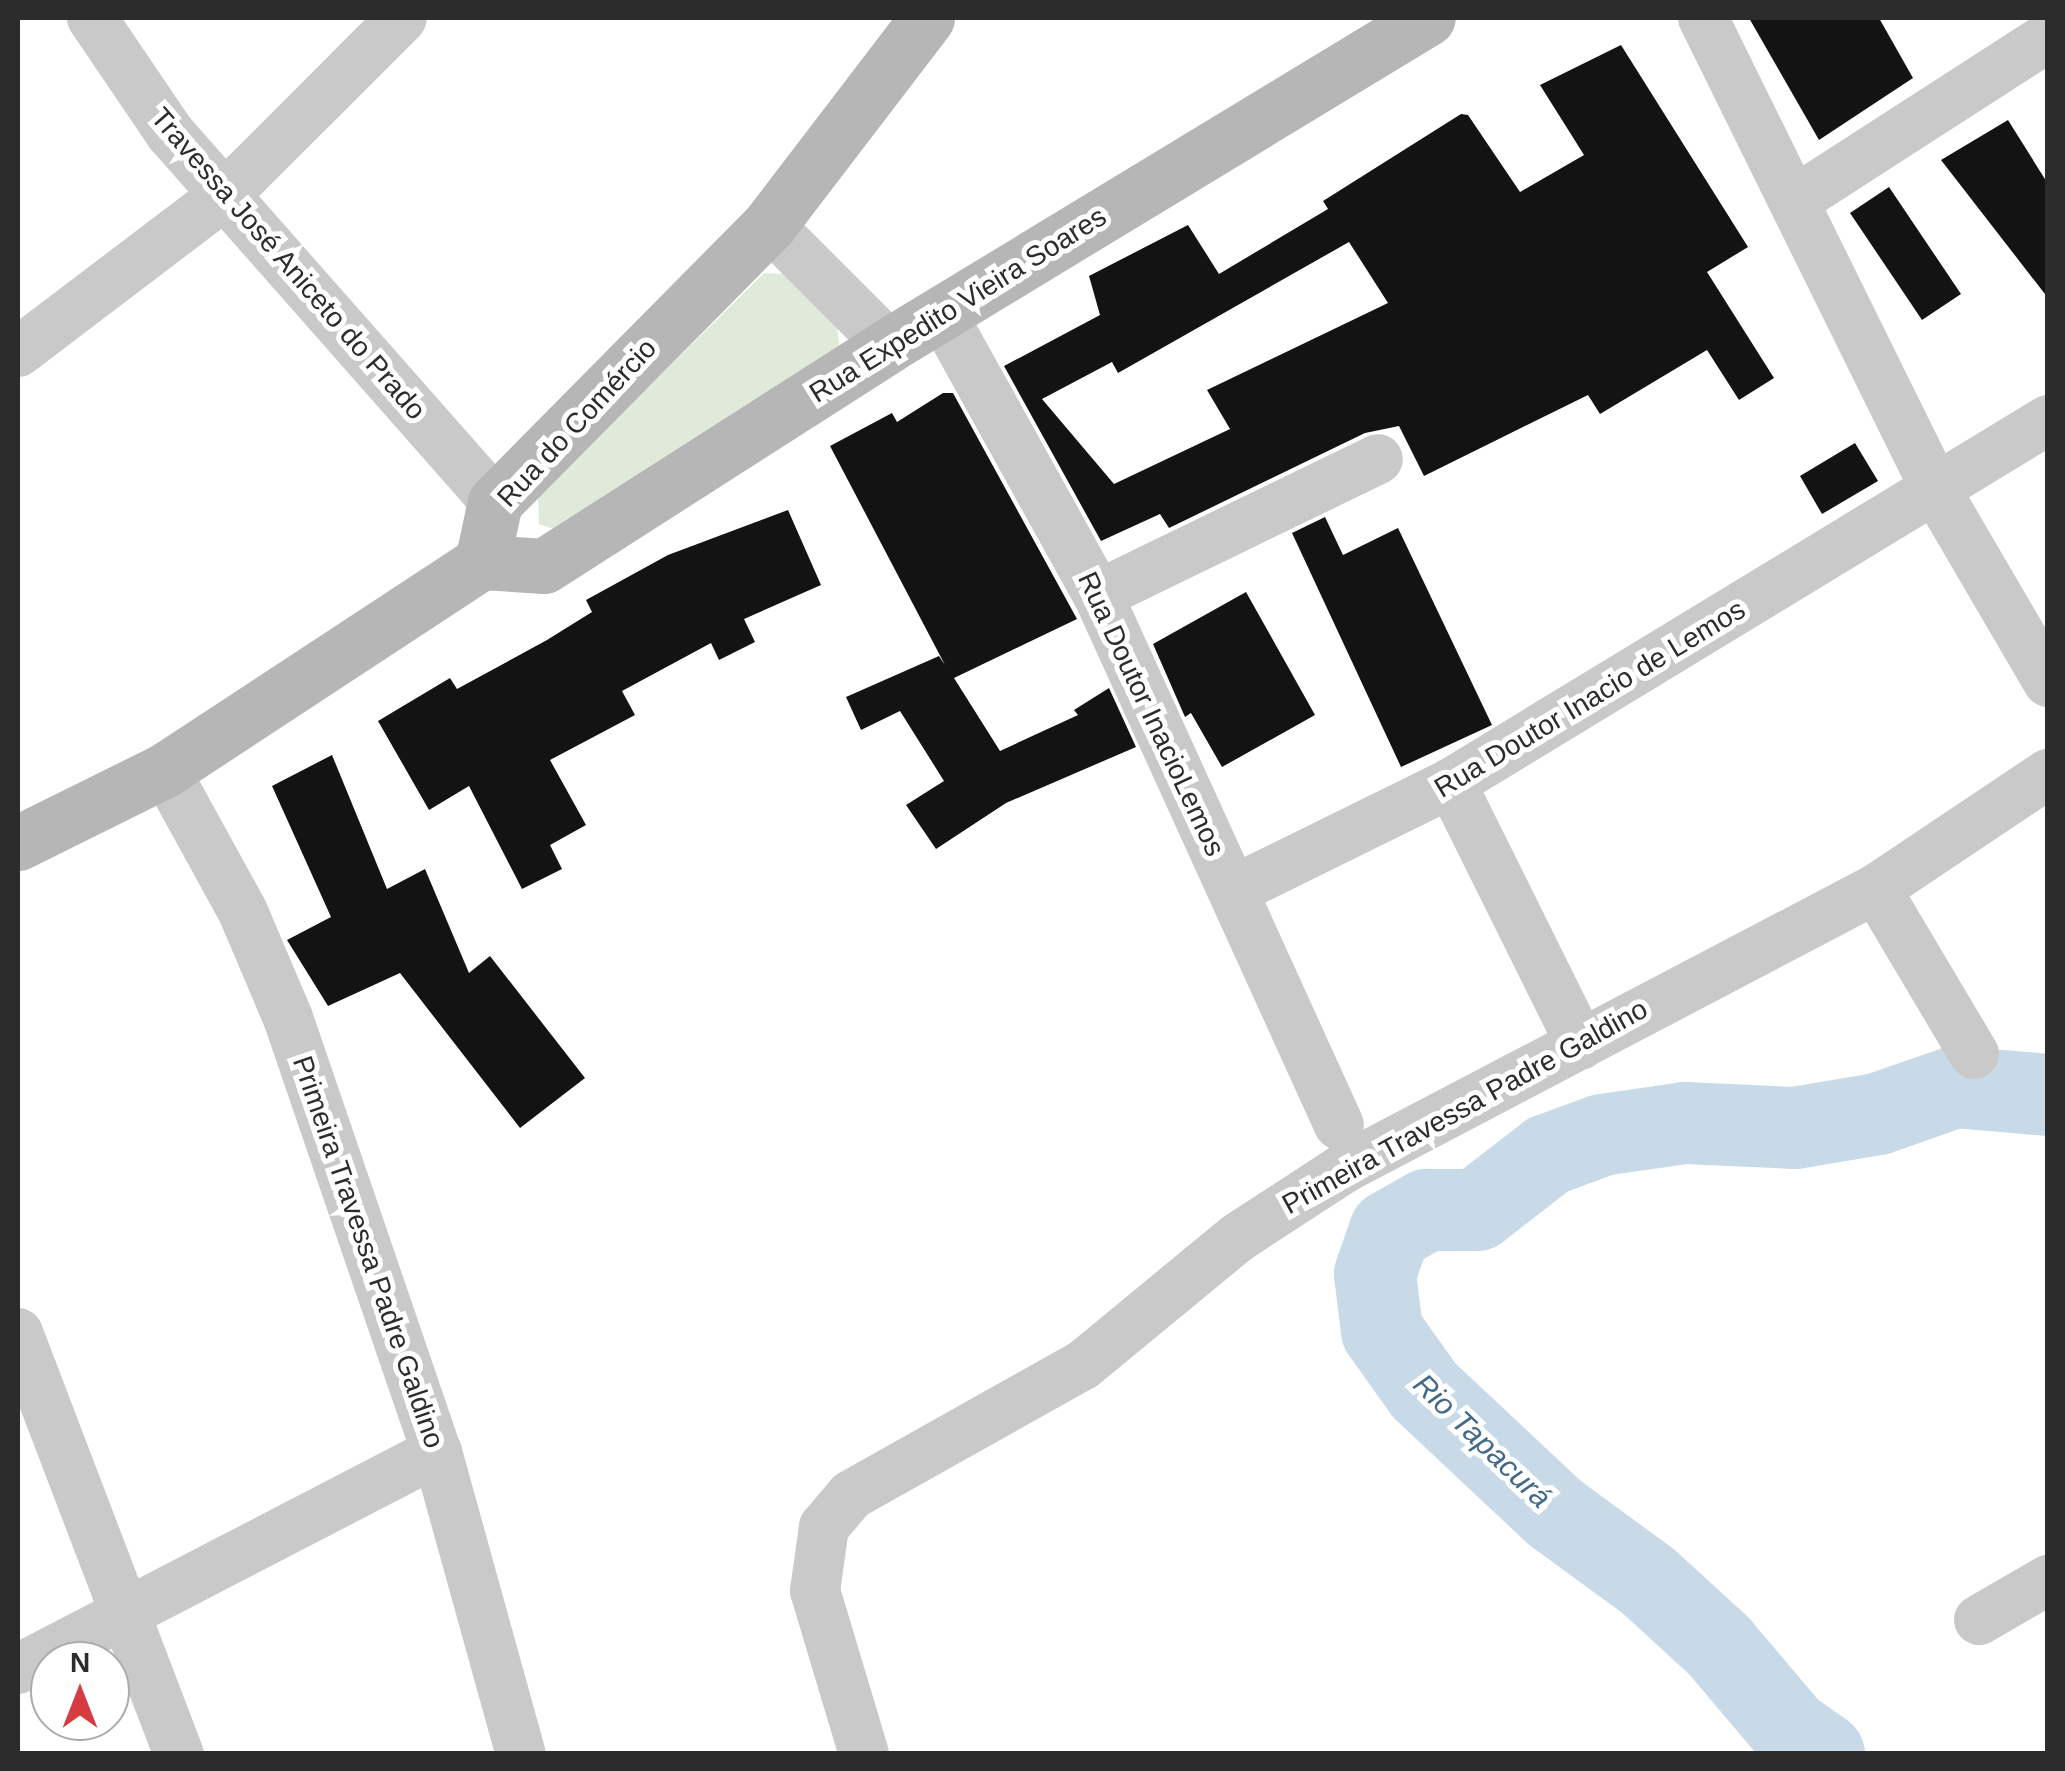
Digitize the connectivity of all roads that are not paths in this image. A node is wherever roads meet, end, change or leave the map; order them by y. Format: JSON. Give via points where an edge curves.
{"nodes":[{"id":1,"x":92,"y":18,"type":"edge"},
{"id":2,"x":402,"y":18,"type":"edge"},
{"id":3,"x":927,"y":18,"type":"edge"},
{"id":4,"x":1428,"y":18,"type":"edge"},
{"id":5,"x":1703,"y":18,"type":"edge"},
{"id":6,"x":2048,"y":37,"type":"edge"},
{"id":7,"x":225,"y":194,"type":"junction"},
{"id":8,"x":1794,"y":201,"type":"junction"},
{"id":9,"x":769,"y":226,"type":"junction"},
{"id":10,"x":942,"y":314,"type":"junction"},
{"id":11,"x":889,"y":344,"type":"junction"},
{"id":12,"x":18,"y":352,"type":"edge"},
{"id":13,"x":2048,"y":420,"type":"edge"},
{"id":14,"x":1378,"y":459,"type":"dead end"},
{"id":15,"x":1937,"y":492,"type":"junction"},
{"id":16,"x":495,"y":502,"type":"junction"},
{"id":17,"x":482,"y":562,"type":"junction"},
{"id":18,"x":1098,"y":596,"type":"junction"},
{"id":19,"x":2048,"y":682,"type":"edge"},
{"id":20,"x":165,"y":770,"type":"junction"},
{"id":21,"x":2048,"y":774,"type":"edge"},
{"id":22,"x":1452,"y":783,"type":"junction"},
{"id":23,"x":18,"y":843,"type":"edge"},
{"id":24,"x":1876,"y":889,"type":"junction"},
{"id":25,"x":1234,"y":890,"type":"junction"},
{"id":26,"x":1581,"y":1045,"type":"junction"},
{"id":27,"x":1974,"y":1054,"type":"dead end"},
{"id":28,"x":1339,"y":1124,"type":"dead end"},
{"id":29,"x":18,"y":1333,"type":"edge"},
{"id":30,"x":437,"y":1452,"type":"junction"},
{"id":31,"x":2048,"y":1580,"type":"edge"},
{"id":32,"x":126,"y":1616,"type":"junction"},
{"id":33,"x":1978,"y":1620,"type":"dead end"},
{"id":34,"x":18,"y":1669,"type":"edge"},
{"id":35,"x":179,"y":1754,"type":"edge"},
{"id":36,"x":521,"y":1754,"type":"edge"},
{"id":37,"x":864,"y":1754,"type":"edge"}],
"edges":[{"from":1,"to":7,"type":"street","name":"Travessa José Aniceto do Prado","via":[[170,133]]},
{"from":2,"to":7,"type":"street"},
{"from":3,"to":9,"type":"main road","name":"Rua do Comércio"},
{"from":4,"to":10,"type":"main road","name":"Rua Expedito Vieira Soares"},
{"from":5,"to":8,"type":"street"},
{"from":6,"to":8,"type":"street"},
{"from":7,"to":12,"type":"street"},
{"from":7,"to":16,"type":"street","name":"Travessa José Aniceto do Prado"},
{"from":8,"to":15,"type":"street"},
{"from":9,"to":11,"type":"street"},
{"from":9,"to":16,"type":"main road","name":"Rua do Comércio"},
{"from":10,"to":11,"type":"main road","name":"Rua Expedito Vieira Soares"},
{"from":10,"to":18,"type":"street","name":"Rua Doutor InacioLemos"},
{"from":11,"to":17,"type":"main road","name":"Rua Expedito Vieira Soares","via":[[544,566]]},
{"from":13,"to":15,"type":"street","name":"Rua Doutor Inacio de Lemos"},
{"from":14,"to":18,"type":"street"},
{"from":15,"to":19,"type":"street"},
{"from":15,"to":22,"type":"street","name":"Rua Doutor Inacio de Lemos"},
{"from":16,"to":17,"type":"main road","name":"Rua do Comércio"},
{"from":17,"to":20,"type":"main road"},
{"from":18,"to":25,"type":"street","name":"Rua Doutor InacioLemos"},
{"from":20,"to":23,"type":"main road"},
{"from":20,"to":30,"type":"street","name":"Primeira Travessa Padre Galdino","via":[[243,912],[288,1018]]},
{"from":21,"to":24,"type":"street","name":"Primeira Travessa Padre Galdino"},
{"from":22,"to":25,"type":"street","name":"Rua Doutor Inacio de Lemos"},
{"from":22,"to":26,"type":"street"},
{"from":24,"to":26,"type":"street","name":"Primeira Travessa Padre Galdino"},
{"from":24,"to":27,"type":"street"},
{"from":25,"to":28,"type":"street","name":"Rua Doutor InacioLemos"},
{"from":26,"to":37,"type":"street","name":"Primeira Travessa Padre Galdino","via":[[1289,1202],[1083,1365],[852,1494],[833,1512],[818,1546],[815,1591]]},
{"from":29,"to":32,"type":"street"},
{"from":30,"to":32,"type":"street"},
{"from":30,"to":36,"type":"street","name":"Primeira Travessa Padre Galdino"},
{"from":31,"to":33,"type":"street"},
{"from":32,"to":34,"type":"street"},
{"from":32,"to":35,"type":"street"}]}
